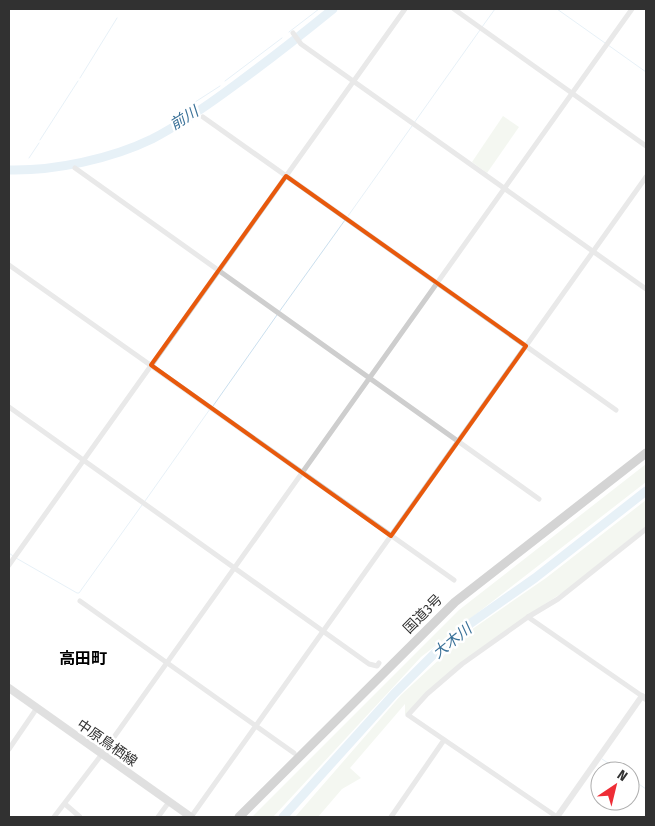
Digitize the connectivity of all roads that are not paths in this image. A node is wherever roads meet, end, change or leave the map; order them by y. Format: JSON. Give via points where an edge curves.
{"nodes":[{"id":1,"x":405,"y":9,"type":"edge"},
{"id":2,"x":454,"y":9,"type":"edge"},
{"id":3,"x":632,"y":9,"type":"edge"},
{"id":4,"x":293,"y":34,"type":"dead end"},
{"id":5,"x":354,"y":80,"type":"junction"},
{"id":6,"x":572,"y":92,"type":"junction"},
{"id":7,"x":203,"y":117,"type":"dead end"},
{"id":8,"x":646,"y":146,"type":"edge"},
{"id":9,"x":75,"y":168,"type":"dead end"},
{"id":10,"x":286,"y":176,"type":"junction"},
{"id":11,"x":646,"y":177,"type":"edge"},
{"id":12,"x":504,"y":187,"type":"junction"},
{"id":13,"x":593,"y":251,"type":"junction"},
{"id":14,"x":9,"y":265,"type":"edge"},
{"id":15,"x":218,"y":271,"type":"junction"},
{"id":16,"x":437,"y":282,"type":"junction"},
{"id":17,"x":646,"y":288,"type":"edge"},
{"id":18,"x":526,"y":346,"type":"junction"},
{"id":19,"x":151,"y":365,"type":"junction"},
{"id":20,"x":369,"y":377,"type":"junction"},
{"id":21,"x":9,"y":407,"type":"edge"},
{"id":22,"x":616,"y":410,"type":"dead end"},
{"id":23,"x":458,"y":441,"type":"junction"},
{"id":24,"x":646,"y":453,"type":"edge"},
{"id":25,"x":83,"y":460,"type":"junction"},
{"id":26,"x":301,"y":472,"type":"junction"},
{"id":27,"x":540,"y":500,"type":"dead end"},
{"id":28,"x":646,"y":529,"type":"edge"},
{"id":29,"x":391,"y":536,"type":"junction"},
{"id":30,"x":10,"y":563,"type":"edge"},
{"id":31,"x":233,"y":568,"type":"junction"},
{"id":32,"x":454,"y":580,"type":"dead end"},
{"id":33,"x":80,"y":600,"type":"dead end"},
{"id":34,"x":528,"y":617,"type":"junction"},
{"id":35,"x":323,"y":631,"type":"junction"},
{"id":36,"x":166,"y":662,"type":"junction"},
{"id":37,"x":379,"y":663,"type":"dead end"},
{"id":38,"x":9,"y":688,"type":"edge"},
{"id":39,"x":644,"y":698,"type":"edge"},
{"id":40,"x":37,"y":708,"type":"junction"},
{"id":41,"x":256,"y":726,"type":"junction"},
{"id":42,"x":444,"y":740,"type":"junction"},
{"id":43,"x":9,"y":749,"type":"edge"},
{"id":44,"x":294,"y":753,"type":"dead end"},
{"id":45,"x":102,"y":754,"type":"junction"},
{"id":46,"x":169,"y":802,"type":"junction"},
{"id":47,"x":65,"y":804,"type":"junction"},
{"id":48,"x":54,"y":817,"type":"edge"},
{"id":49,"x":80,"y":817,"type":"edge"},
{"id":50,"x":158,"y":817,"type":"edge"},
{"id":51,"x":191,"y":817,"type":"edge"},
{"id":52,"x":239,"y":817,"type":"edge"},
{"id":53,"x":391,"y":817,"type":"edge"},
{"id":54,"x":557,"y":817,"type":"edge"}],
"edges":[{"from":1,"to":5,"type":"street"},
{"from":2,"to":6,"type":"street"},
{"from":3,"to":6,"type":"street"},
{"from":4,"to":5,"type":"street","via":[[301,44]]},
{"from":5,"to":10,"type":"street"},
{"from":5,"to":12,"type":"street"},
{"from":6,"to":8,"type":"street"},
{"from":6,"to":12,"type":"street"},
{"from":7,"to":10,"type":"street"},
{"from":9,"to":15,"type":"street"},
{"from":10,"to":15,"type":"street"},
{"from":10,"to":16,"type":"street"},
{"from":11,"to":13,"type":"street"},
{"from":12,"to":13,"type":"street"},
{"from":12,"to":16,"type":"street"},
{"from":13,"to":17,"type":"street"},
{"from":13,"to":18,"type":"street"},
{"from":14,"to":19,"type":"street"},
{"from":15,"to":19,"type":"street"},
{"from":15,"to":20,"type":"street"},
{"from":16,"to":18,"type":"street"},
{"from":16,"to":20,"type":"street"},
{"from":18,"to":22,"type":"street"},
{"from":18,"to":23,"type":"street"},
{"from":19,"to":25,"type":"street"},
{"from":19,"to":26,"type":"street"},
{"from":20,"to":23,"type":"street"},
{"from":20,"to":26,"type":"street"},
{"from":21,"to":25,"type":"street"},
{"from":23,"to":27,"type":"street"},
{"from":23,"to":29,"type":"street"},
{"from":24,"to":52,"type":"highway","name":"国道3号","via":[[454,602]]},
{"from":25,"to":30,"type":"street"},
{"from":25,"to":31,"type":"street"},
{"from":26,"to":29,"type":"street"},
{"from":26,"to":31,"type":"street"},
{"from":28,"to":34,"type":"street","via":[[573,588]]},
{"from":29,"to":32,"type":"street"},
{"from":29,"to":35,"type":"street"},
{"from":31,"to":35,"type":"street"},
{"from":31,"to":36,"type":"street"},
{"from":33,"to":36,"type":"street"},
{"from":34,"to":39,"type":"street"},
{"from":34,"to":42,"type":"street","via":[[462,664],[408,715]]},
{"from":35,"to":37,"type":"street","via":[[369,664],[377,666]]},
{"from":35,"to":41,"type":"street"},
{"from":36,"to":41,"type":"street"},
{"from":36,"to":45,"type":"street"},
{"from":38,"to":40,"type":"main road","name":"中原鳥栖線"},
{"from":39,"to":54,"type":"street"},
{"from":40,"to":43,"type":"street"},
{"from":40,"to":45,"type":"main road","name":"中原鳥栖線"},
{"from":41,"to":44,"type":"street"},
{"from":41,"to":51,"type":"street"},
{"from":42,"to":53,"type":"street"},
{"from":42,"to":54,"type":"street"},
{"from":45,"to":46,"type":"main road","name":"中原鳥栖線"},
{"from":45,"to":47,"type":"street"},
{"from":46,"to":50,"type":"street"},
{"from":46,"to":51,"type":"main road","name":"中原鳥栖線"},
{"from":47,"to":48,"type":"street"},
{"from":47,"to":49,"type":"street"}]}
